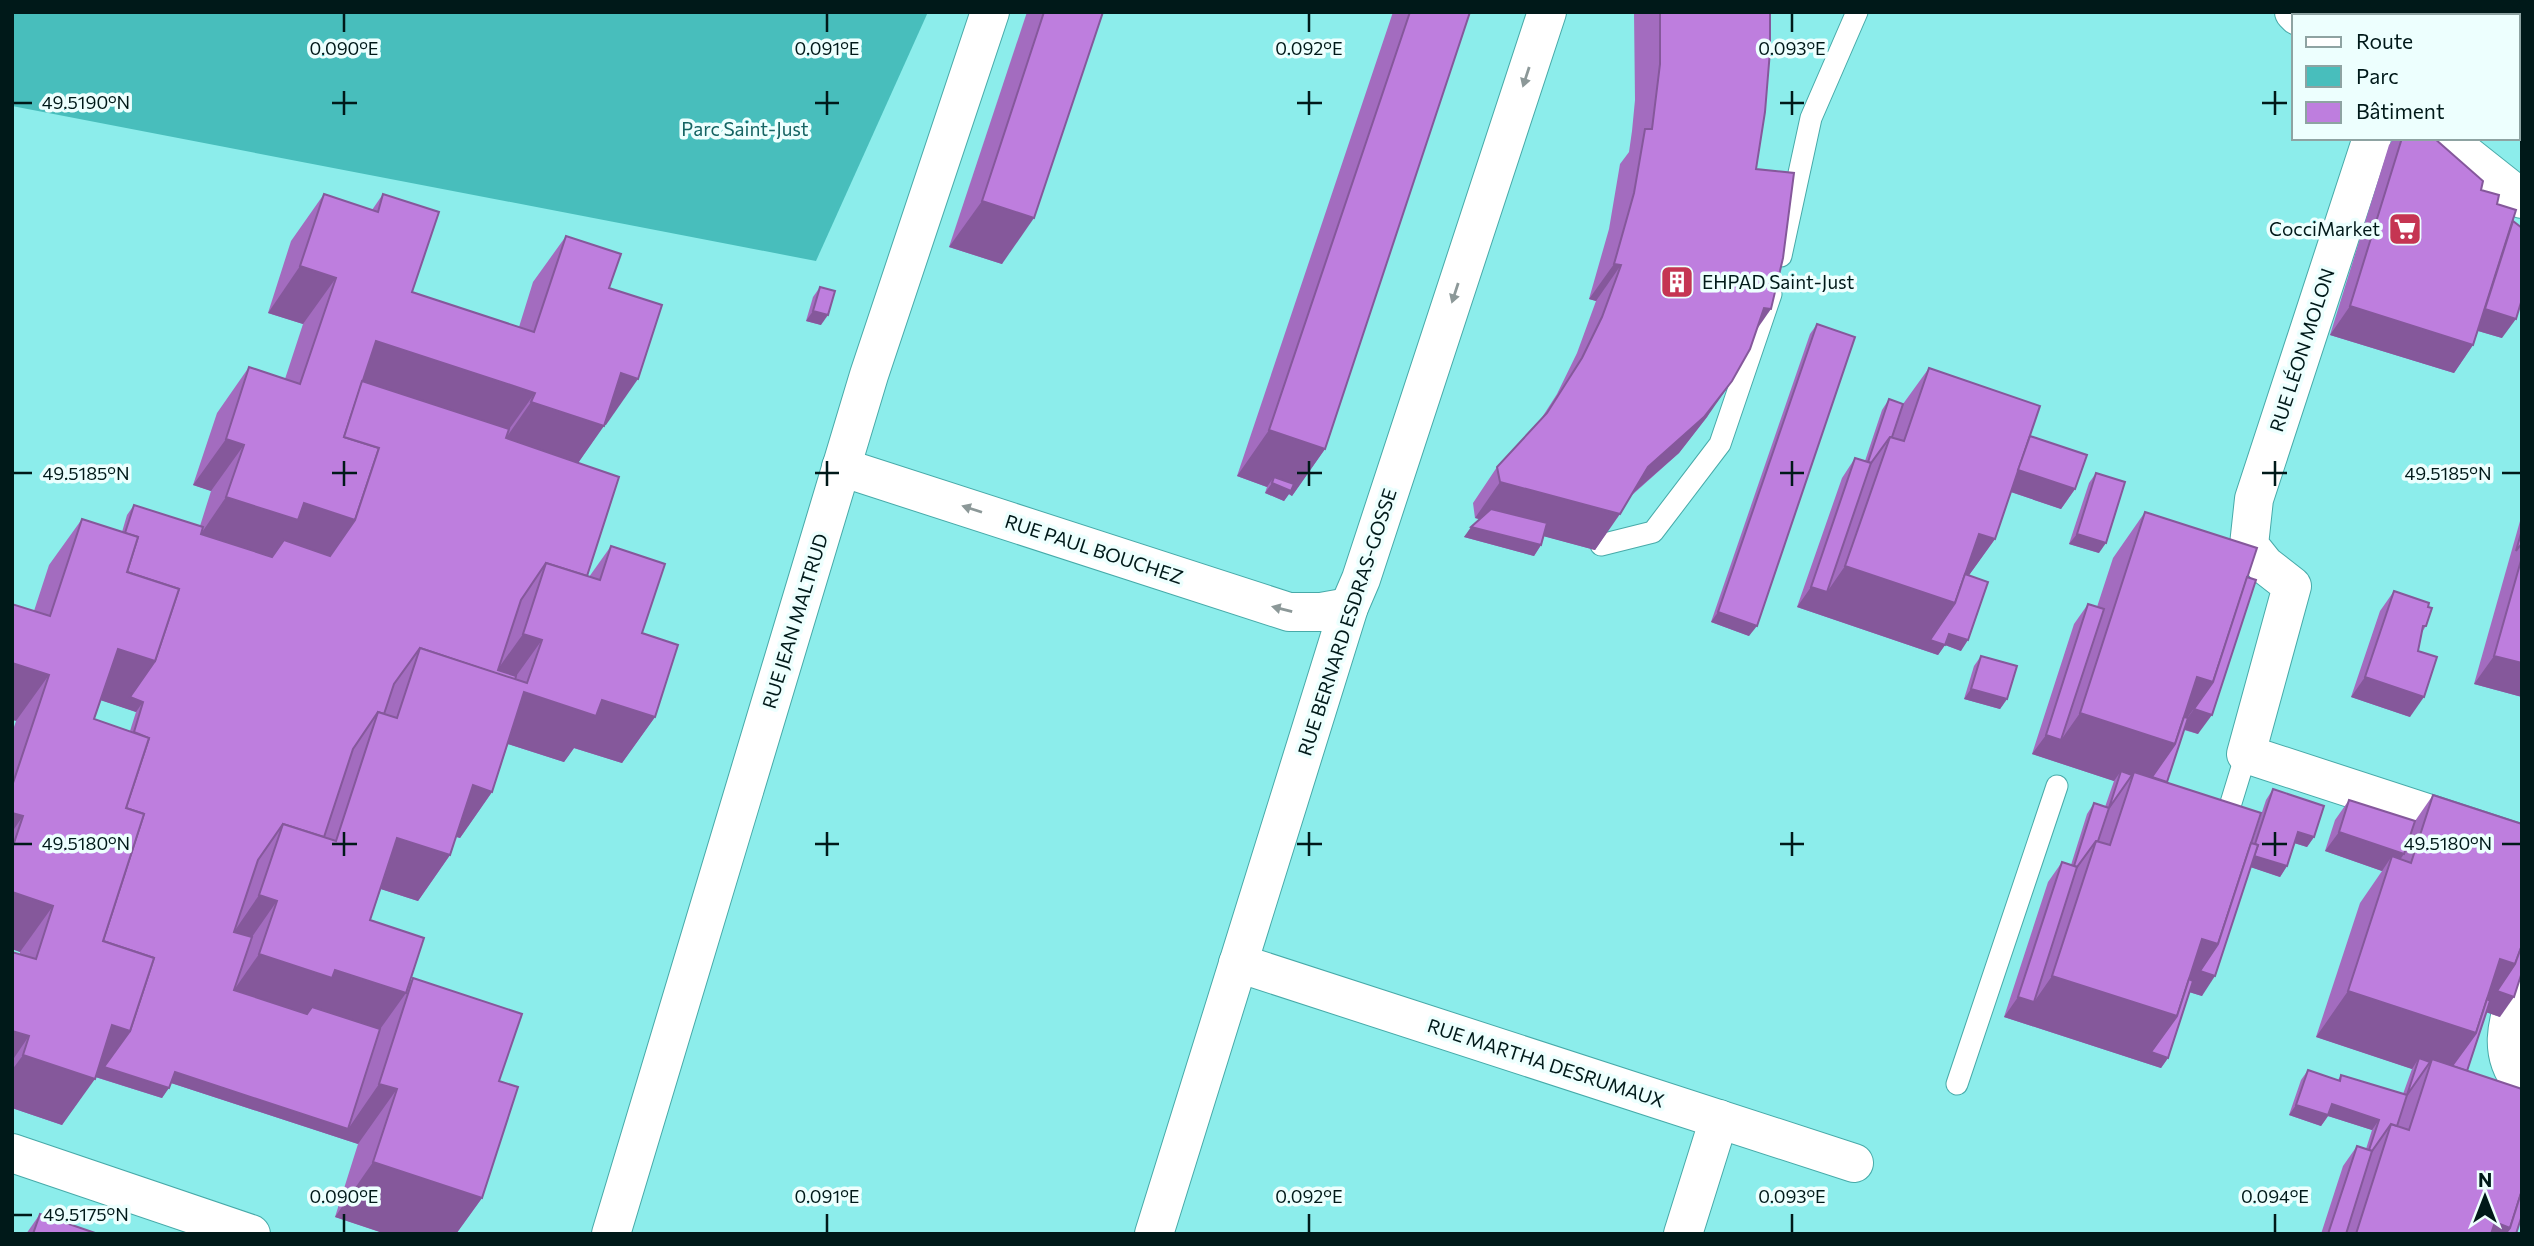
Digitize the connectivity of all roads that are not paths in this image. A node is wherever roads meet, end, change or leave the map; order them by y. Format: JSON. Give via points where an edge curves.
{"nodes":[{"id":1,"x":990,"y":12,"type":"edge"},
{"id":2,"x":1547,"y":12,"type":"edge"},
{"id":3,"x":1857,"y":12,"type":"edge"},
{"id":4,"x":2371,"y":140,"type":"edge"},
{"id":5,"x":2448,"y":140,"type":"edge"},
{"id":6,"x":2522,"y":199,"type":"edge"},
{"id":7,"x":841,"y":467,"type":"junction"},
{"id":8,"x":1601,"y":545,"type":"edge"},
{"id":9,"x":1349,"y":607,"type":"junction"},
{"id":10,"x":2246,"y":754,"type":"junction"},
{"id":11,"x":2057,"y":786,"type":"dead end"},
{"id":12,"x":2220,"y":838,"type":"edge"},
{"id":13,"x":2522,"y":844,"type":"edge"},
{"id":14,"x":1238,"y":962,"type":"junction"},
{"id":15,"x":2522,"y":977,"type":"edge"},
{"id":16,"x":2522,"y":1083,"type":"edge"},
{"id":17,"x":1958,"y":1084,"type":"dead end"},
{"id":18,"x":1719,"y":1119,"type":"junction"},
{"id":19,"x":12,"y":1153,"type":"edge"},
{"id":20,"x":1854,"y":1163,"type":"dead end"},
{"id":21,"x":251,"y":1234,"type":"edge"},
{"id":22,"x":611,"y":1234,"type":"edge"},
{"id":23,"x":1154,"y":1234,"type":"edge"},
{"id":24,"x":1683,"y":1234,"type":"edge"}],
"edges":[{"from":1,"to":7,"type":"street","name":"RUE JEAN MALTRUD"},
{"from":2,"to":9,"type":"street","name":"RUE BERNARD ESDRAS-GOSSE","one_way":true},
{"from":3,"to":8,"type":"lane","via":[[1811,118],[1774,288],[1720,444],[1653,532]]},
{"from":4,"to":10,"type":"street","name":"RUE LÉON MOLON","via":[[2254,499],[2249,545],[2292,586]]},
{"from":5,"to":6,"type":"street"},
{"from":9,"to":7,"type":"street","name":"RUE PAUL BOUCHEZ","one_way":true,"via":[[1289,612]]},
{"from":7,"to":22,"type":"street","name":"RUE JEAN MALTRUD"},
{"from":9,"to":14,"type":"street","name":"RUE BERNARD ESDRAS-GOSSE"},
{"from":10,"to":12,"type":"lane"},
{"from":10,"to":13,"type":"street"},
{"from":11,"to":17,"type":"lane"},
{"from":14,"to":18,"type":"street","name":"RUE MARTHA DESRUMAUX"},
{"from":14,"to":23,"type":"street","name":"RUE BERNARD ESDRAS-GOSSE"},
{"from":15,"to":16,"type":"street","via":[[2505,1037],[2511,1069]]},
{"from":18,"to":20,"type":"street","name":"RUE MARTHA DESRUMAUX"},
{"from":18,"to":24,"type":"street"},
{"from":19,"to":21,"type":"street"}]}
